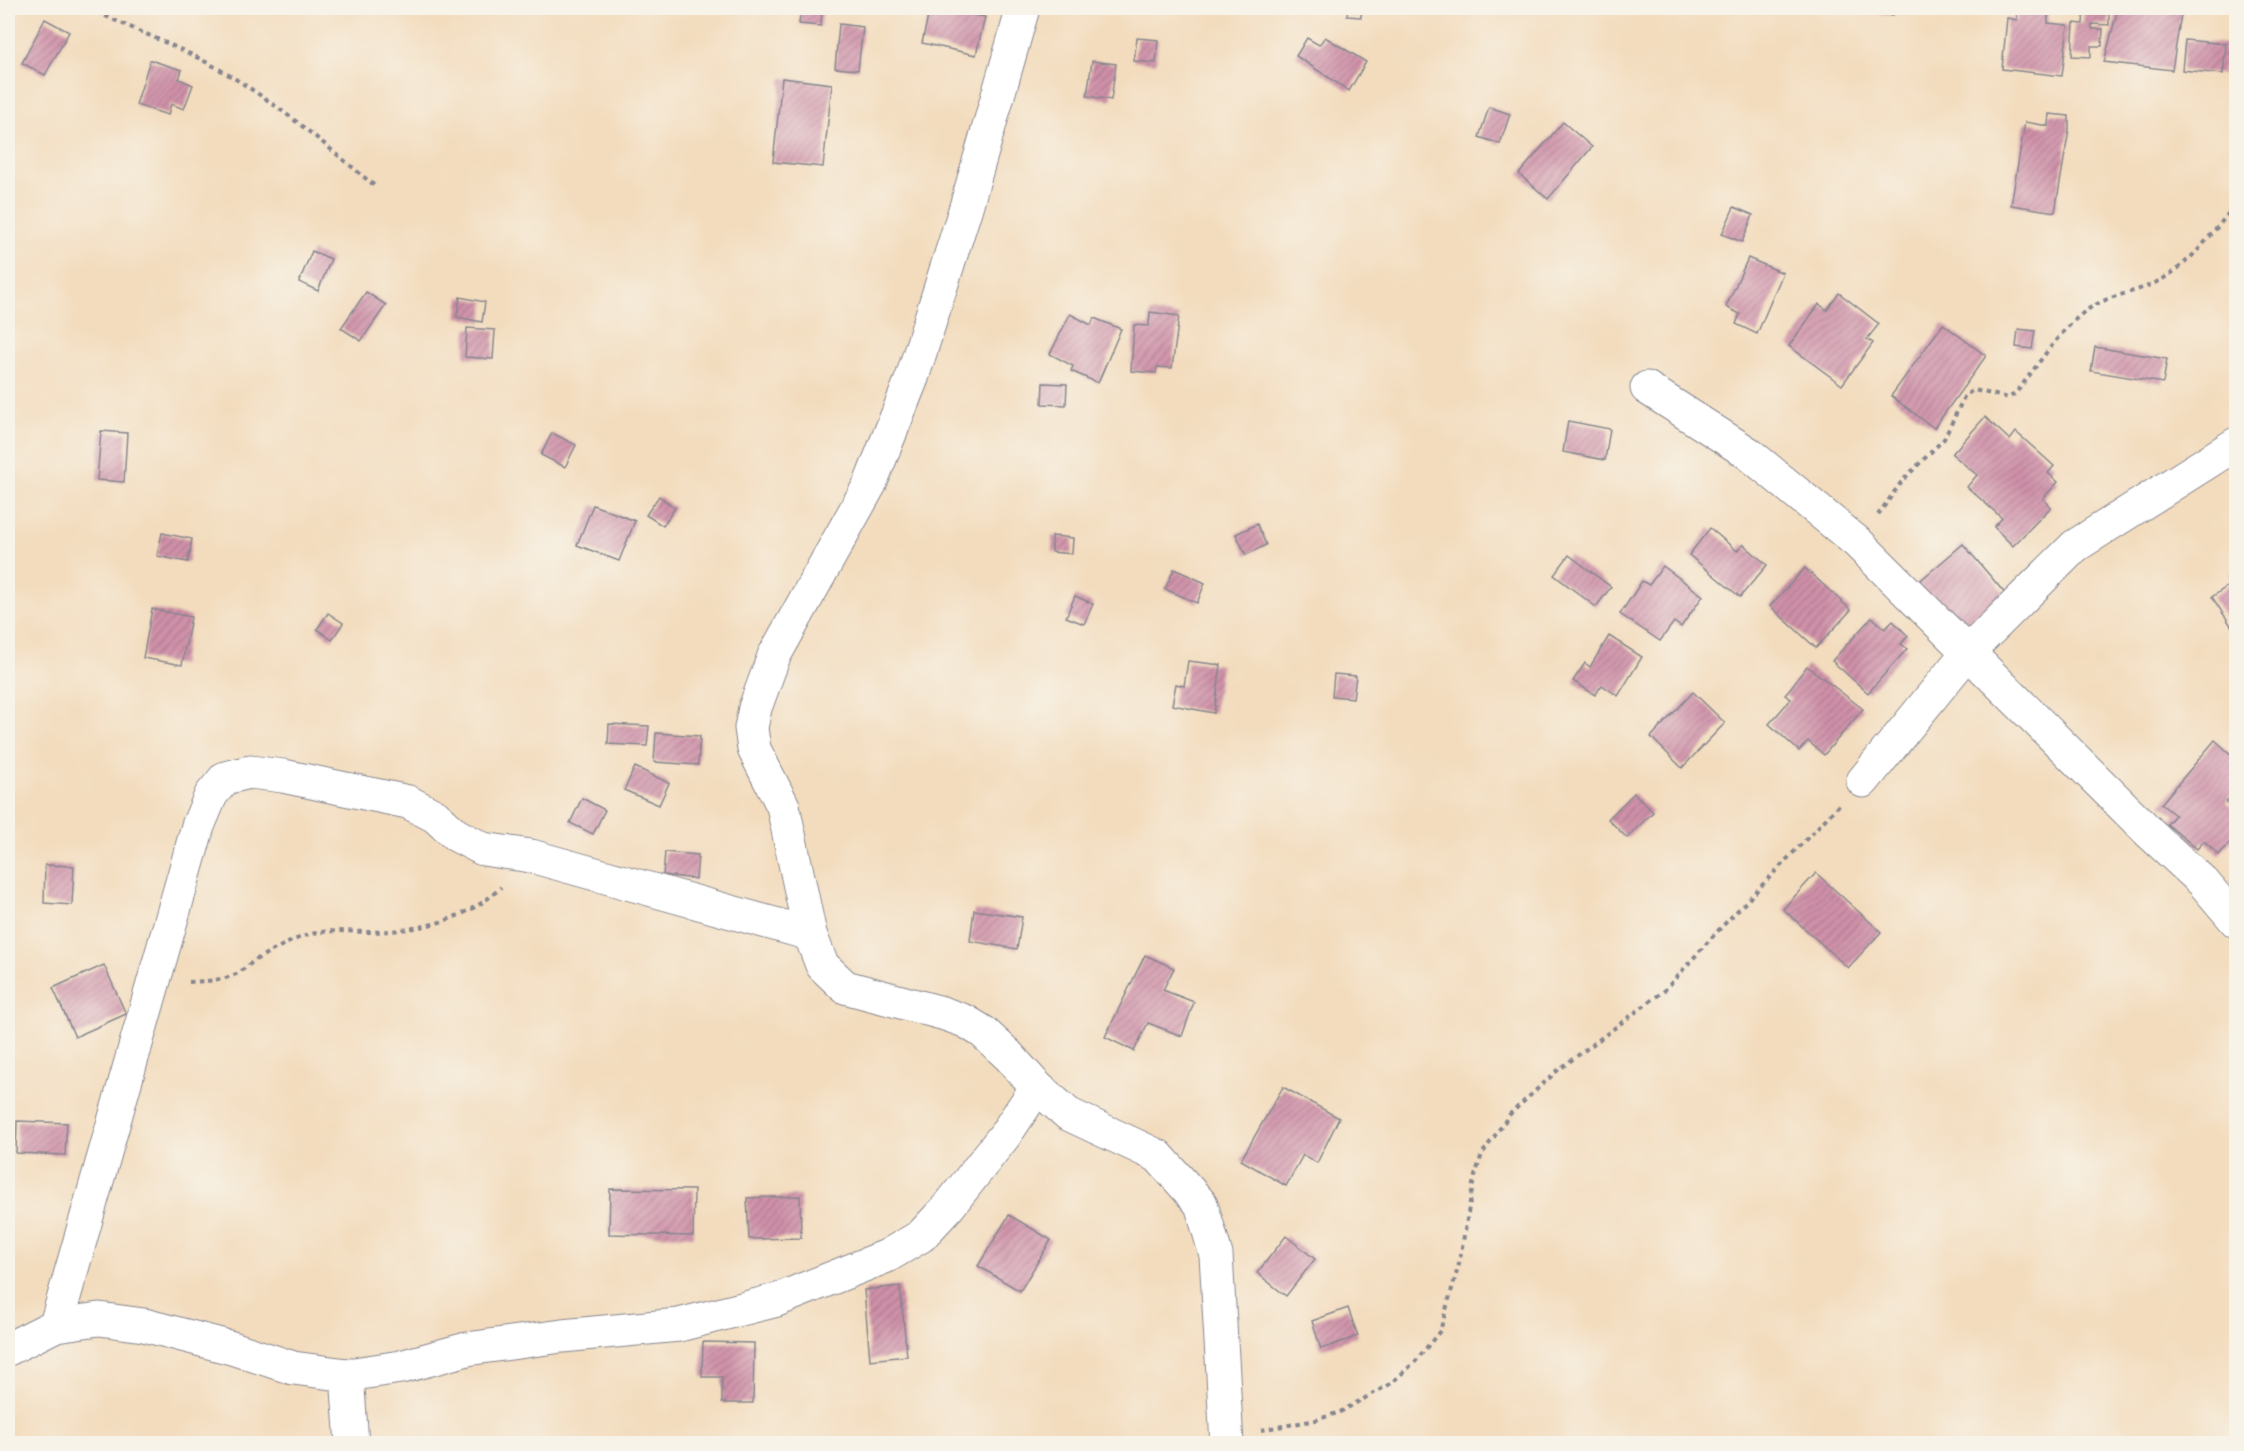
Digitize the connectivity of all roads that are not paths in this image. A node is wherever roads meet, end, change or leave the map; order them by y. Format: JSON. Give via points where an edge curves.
{"nodes":[{"id":1,"x":1023,"y":8,"type":"edge"},
{"id":2,"x":1647,"y":388,"type":"dead end"},
{"id":3,"x":2236,"y":444,"type":"edge"},
{"id":4,"x":1968,"y":652,"type":"junction"},
{"id":5,"x":1863,"y":781,"type":"road end"},
{"id":6,"x":2236,"y":921,"type":"edge"},
{"id":7,"x":810,"y":934,"type":"junction"},
{"id":8,"x":1037,"y":1087,"type":"junction"},
{"id":9,"x":56,"y":1325,"type":"junction"},
{"id":10,"x":8,"y":1349,"type":"edge"},
{"id":11,"x":347,"y":1375,"type":"junction"},
{"id":12,"x":1226,"y":1442,"type":"edge"},
{"id":13,"x":352,"y":1443,"type":"edge"}],
"edges":[{"from":1,"to":7,"type":"street","via":[[912,378],[870,484],[774,656],[755,708],[751,728],[754,749],[783,806]]},
{"from":2,"to":4,"type":"street","via":[[1748,453],[1858,543]]},
{"from":3,"to":4,"type":"street","via":[[2075,546]]},
{"from":4,"to":5,"type":"street"},
{"from":4,"to":6,"type":"street","via":[[2203,882]]},
{"from":7,"to":8,"type":"street","via":[[822,965],[844,987],[965,1021],[983,1032]]},
{"from":7,"to":9,"type":"street","via":[[531,856],[483,849],[408,802],[283,776],[250,772],[225,778],[211,795],[198,826]]},
{"from":8,"to":11,"type":"street","via":[[949,1206],[921,1236],[887,1256],[777,1300],[679,1325],[467,1349],[401,1367]]},
{"from":8,"to":12,"type":"street","via":[[1068,1114],[1158,1156],[1201,1204],[1216,1255]]},
{"from":9,"to":10,"type":"street"},
{"from":9,"to":11,"type":"street","via":[[99,1319],[144,1325],[293,1368]]},
{"from":11,"to":13,"type":"street"}]}
